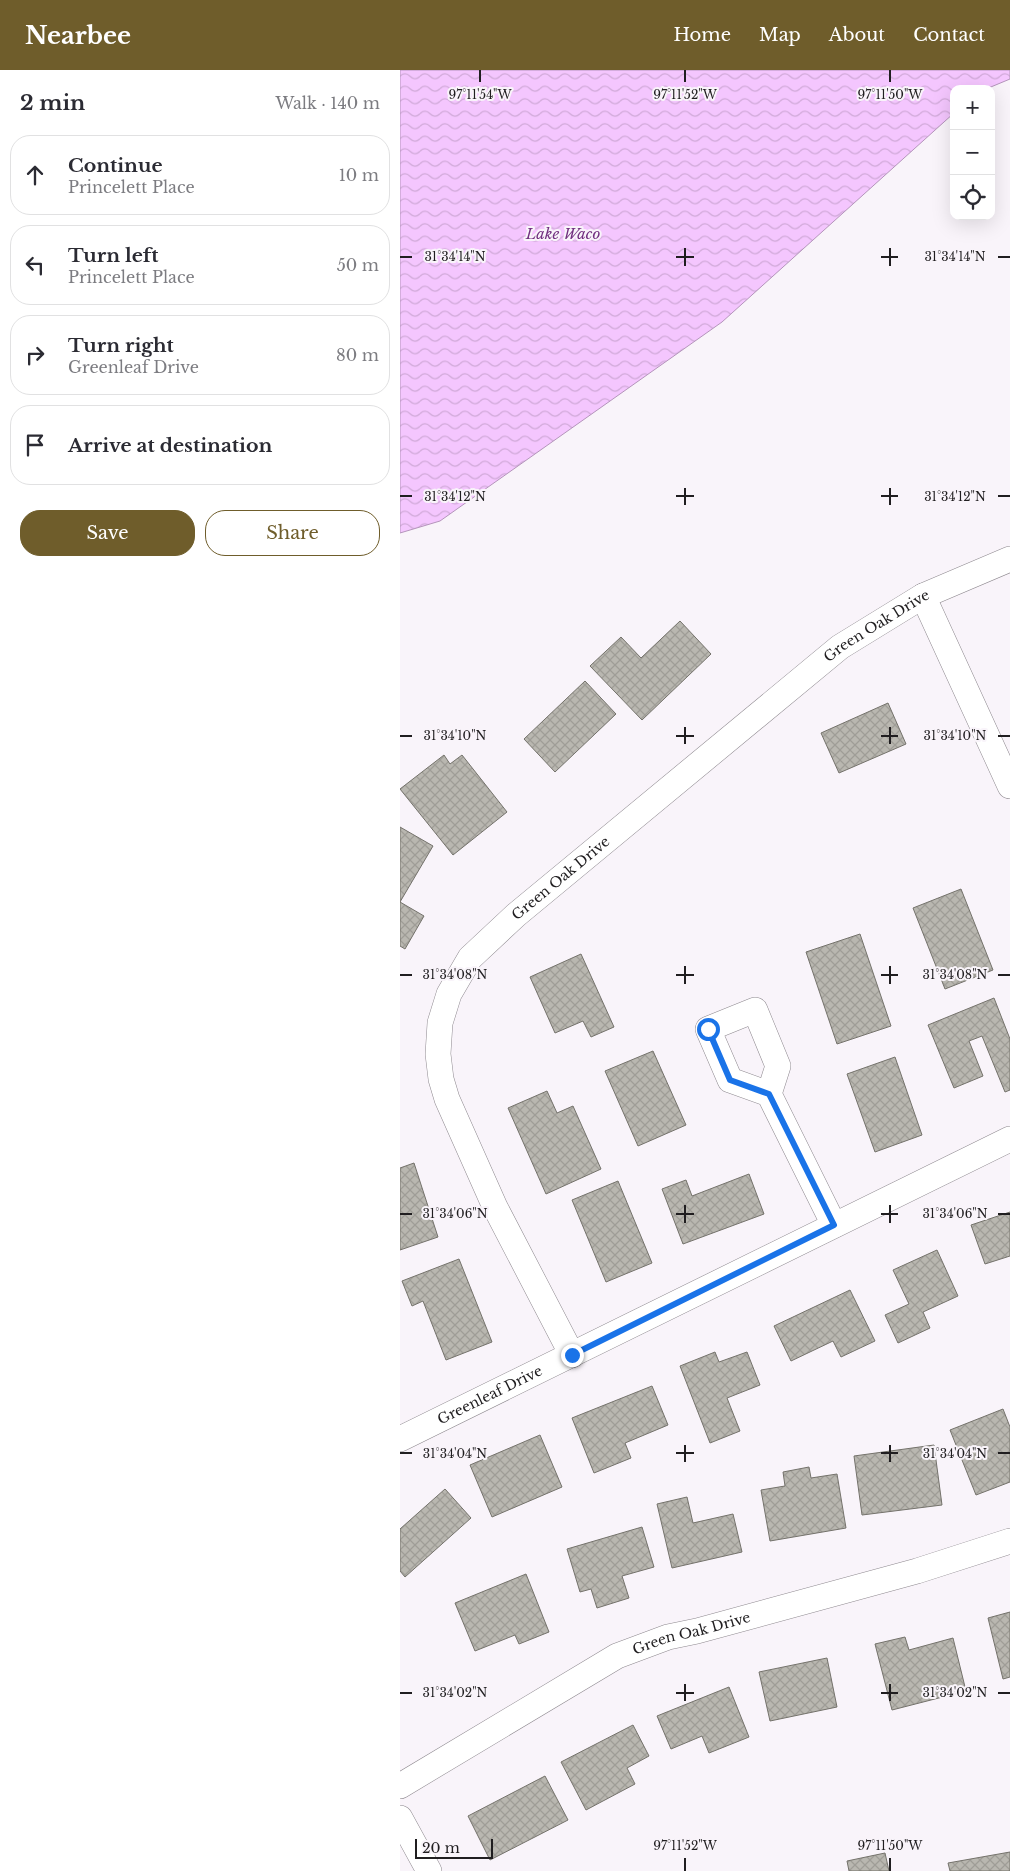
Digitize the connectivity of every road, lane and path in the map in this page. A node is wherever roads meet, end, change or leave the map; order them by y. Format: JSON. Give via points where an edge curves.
{"nodes":[{"id":1,"x":1010,"y":559,"type":"edge"},
{"id":2,"x":923,"y":596,"type":"junction"},
{"id":3,"x":1010,"y":786,"type":"edge"},
{"id":4,"x":769,"y":1094,"type":"dead end"},
{"id":5,"x":1010,"y":1139,"type":"edge"},
{"id":6,"x":834,"y":1225,"type":"junction"},
{"id":7,"x":572,"y":1355,"type":"junction"},
{"id":8,"x":400,"y":1439,"type":"edge"},
{"id":9,"x":1010,"y":1541,"type":"edge"},
{"id":10,"x":400,"y":1786,"type":"edge"},
{"id":11,"x":400,"y":1818,"type":"edge"},
{"id":12,"x":429,"y":1871,"type":"edge"}],
"edges":[{"from":1,"to":2,"type":"street","name":"Green Oak Drive"},
{"from":2,"to":3,"type":"street"},
{"from":2,"to":7,"type":"street","name":"Green Oak Drive","via":[[840,647],[516,915],[470,958],[449,994],[440,1023],[438,1054],[447,1099],[495,1207]]},
{"from":4,"to":6,"type":"street"},
{"from":5,"to":6,"type":"street","name":"Greenleaf Drive"},
{"from":6,"to":7,"type":"street","name":"Greenleaf Drive"},
{"from":7,"to":8,"type":"street","name":"Greenleaf Drive"},
{"from":9,"to":10,"type":"street","name":"Green Oak Drive","via":[[917,1571],[668,1637],[617,1656]]},
{"from":11,"to":12,"type":"street"}]}
